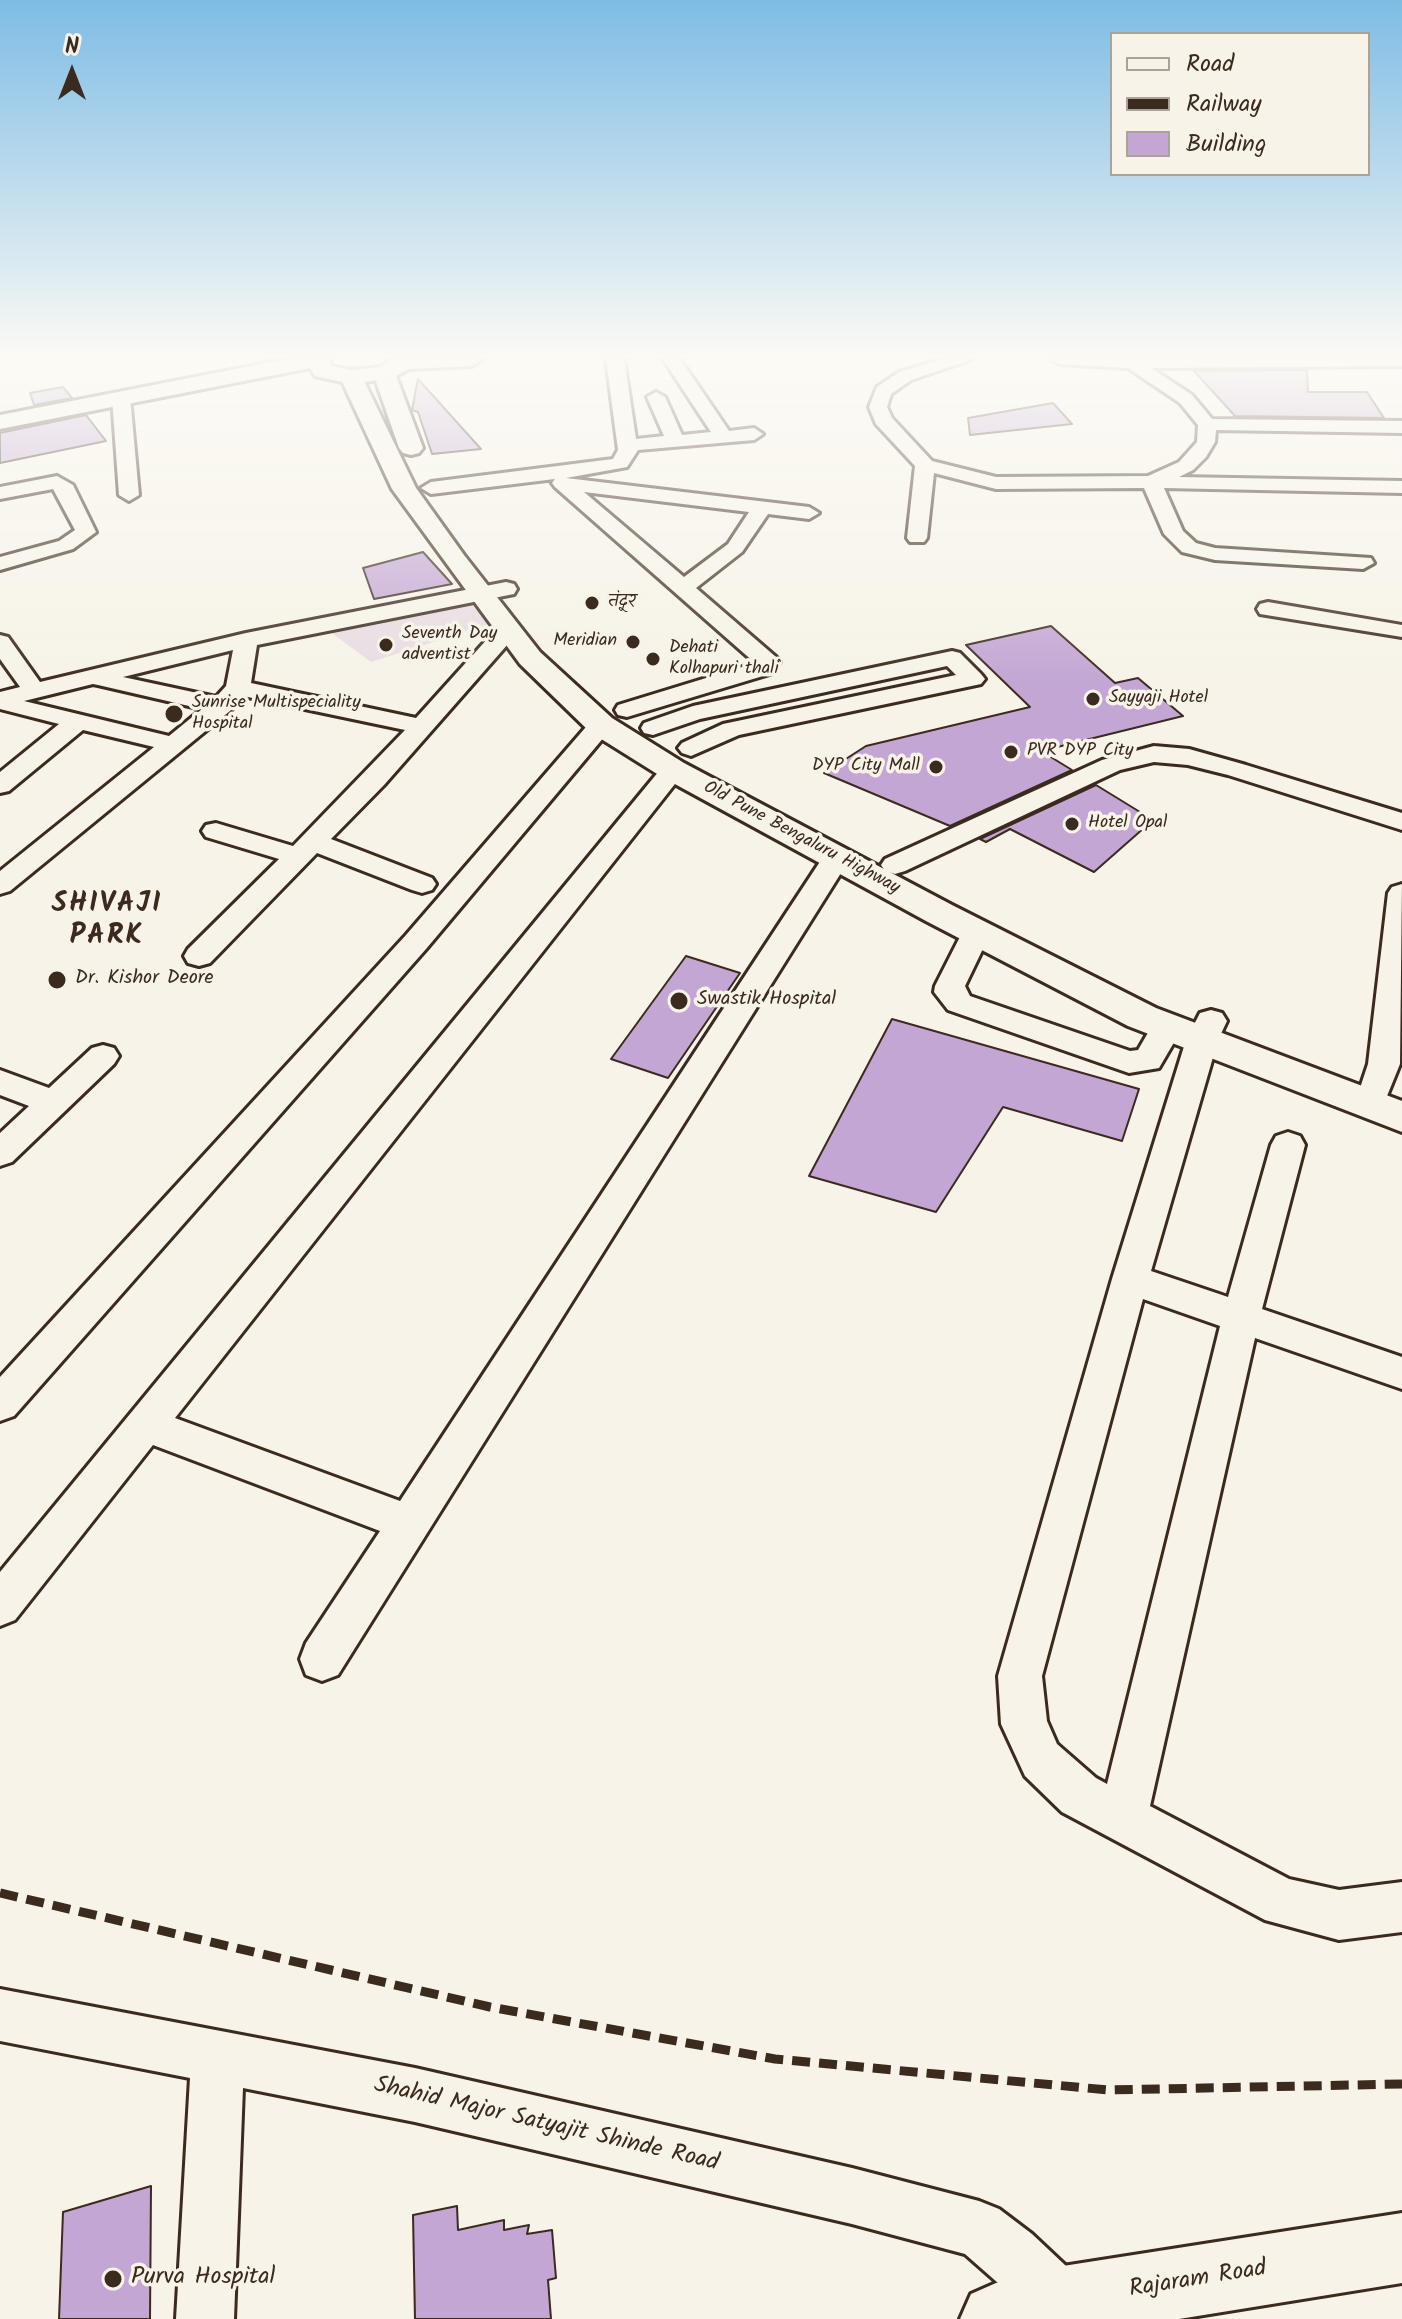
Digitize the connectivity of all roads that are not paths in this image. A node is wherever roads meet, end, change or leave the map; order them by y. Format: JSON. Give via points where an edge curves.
{"nodes":[{"id":1,"x":127,"y":467,"type":"edge"},
{"id":2,"x":394,"y":467,"type":"edge"},
{"id":3,"x":419,"y":467,"type":"edge"},
{"id":4,"x":600,"y":467,"type":"edge"},
{"id":5,"x":925,"y":467,"type":"edge"},
{"id":6,"x":932,"y":467,"type":"edge"},
{"id":7,"x":1183,"y":467,"type":"edge"},
{"id":8,"x":1151,"y":482,"type":"junction"},
{"id":9,"x":1402,"y":487,"type":"edge"},
{"id":10,"x":431,"y":488,"type":"junction"},
{"id":11,"x":0,"y":493,"type":"edge"},
{"id":12,"x":129,"y":495,"type":"dead end"},
{"id":13,"x":760,"y":507,"type":"junction"},
{"id":14,"x":809,"y":513,"type":"dead end"},
{"id":15,"x":917,"y":538,"type":"dead end"},
{"id":16,"x":1363,"y":563,"type":"dead end"},
{"id":17,"x":0,"y":564,"type":"edge"},
{"id":18,"x":682,"y":587,"type":"junction"},
{"id":19,"x":493,"y":592,"type":"junction"},
{"id":20,"x":1268,"y":609,"type":"dead end"},
{"id":21,"x":507,"y":631,"type":"junction"},
{"id":22,"x":1401,"y":634,"type":"edge"},
{"id":23,"x":246,"y":640,"type":"junction"},
{"id":24,"x":0,"y":642,"type":"edge"},
{"id":25,"x":90,"y":677,"type":"junction"},
{"id":26,"x":33,"y":689,"type":"junction"},
{"id":27,"x":229,"y":697,"type":"junction"},
{"id":28,"x":0,"y":700,"type":"edge"},
{"id":29,"x":78,"y":721,"type":"junction"},
{"id":30,"x":627,"y":721,"type":"junction"},
{"id":31,"x":421,"y":726,"type":"junction"},
{"id":32,"x":172,"y":744,"type":"junction"},
{"id":33,"x":682,"y":759,"type":"junction"},
{"id":34,"x":0,"y":785,"type":"edge"},
{"id":35,"x":1402,"y":822,"type":"edge"},
{"id":36,"x":216,"y":831,"type":"dead end"},
{"id":37,"x":308,"y":850,"type":"junction"},
{"id":38,"x":837,"y":857,"type":"junction"},
{"id":39,"x":895,"y":865,"type":"junction"},
{"id":40,"x":422,"y":884,"type":"dead end"},
{"id":41,"x":0,"y":885,"type":"edge"},
{"id":42,"x":1402,"y":893,"type":"edge"},
{"id":43,"x":976,"y":932,"type":"junction"},
{"id":44,"x":199,"y":956,"type":"dead end"},
{"id":45,"x":1193,"y":1029,"type":"junction"},
{"id":46,"x":103,"y":1056,"type":"dead end"},
{"id":47,"x":0,"y":1082,"type":"edge"},
{"id":48,"x":1391,"y":1095,"type":"edge"},
{"id":49,"x":52,"y":1102,"type":"junction"},
{"id":50,"x":1288,"y":1145,"type":"dead end"},
{"id":51,"x":0,"y":1153,"type":"edge"},
{"id":52,"x":1130,"y":1279,"type":"junction"},
{"id":53,"x":1241,"y":1318,"type":"junction"},
{"id":54,"x":15,"y":1367,"type":"edge"},
{"id":55,"x":1402,"y":1373,"type":"edge"},
{"id":56,"x":0,"y":1404,"type":"edge"},
{"id":57,"x":145,"y":1424,"type":"junction"},
{"id":58,"x":409,"y":1523,"type":"junction"},
{"id":59,"x":0,"y":1605,"type":"edge"},
{"id":60,"x":322,"y":1659,"type":"dead end"},
{"id":61,"x":1123,"y":1818,"type":"junction"},
{"id":62,"x":1402,"y":1907,"type":"edge"},
{"id":63,"x":0,"y":2015,"type":"edge"},
{"id":64,"x":218,"y":2056,"type":"junction"},
{"id":65,"x":1402,"y":2248,"type":"edge"},
{"id":66,"x":1063,"y":2302,"type":"junction"},
{"id":67,"x":205,"y":2319,"type":"edge"},
{"id":68,"x":996,"y":2319,"type":"edge"}],
"edges":[{"from":1,"to":12,"type":"street"},
{"from":2,"to":19,"type":"main road","name":"Old Pune Bengaluru Highway","via":[[404,489]]},
{"from":3,"to":10,"type":"main road","name":"Old Pune Bengaluru Highway"},
{"from":4,"to":10,"type":"street"},
{"from":5,"to":15,"type":"street"},
{"from":6,"to":8,"type":"street","via":[[1011,484]]},
{"from":7,"to":8,"type":"street"},
{"from":8,"to":9,"type":"street"},
{"from":8,"to":16,"type":"street","via":[[1174,534],[1189,548]]},
{"from":10,"to":19,"type":"main road","name":"Old Pune Bengaluru Highway","via":[[477,556]]},
{"from":11,"to":17,"type":"street","via":[[57,482],[66,489],[86,532],[66,545]]},
{"from":13,"to":14,"type":"street"},
{"from":13,"to":18,"type":"street","via":[[735,548]]},
{"from":13,"to":18,"type":"street","via":[[562,483]]},
{"from":18,"to":30,"type":"street","via":[[768,662],[765,668]]},
{"from":19,"to":21,"type":"main road","name":"Old Pune Bengaluru Highway"},
{"from":19,"to":23,"type":"street"},
{"from":19,"to":30,"type":"main road","name":"Old Pune Bengaluru Highway"},
{"from":20,"to":22,"type":"street"},
{"from":21,"to":30,"type":"main road","name":"Old Pune Bengaluru Highway","via":[[568,697]]},
{"from":21,"to":31,"type":"street"},
{"from":23,"to":25,"type":"street"},
{"from":23,"to":27,"type":"street"},
{"from":24,"to":26,"type":"street"},
{"from":25,"to":26,"type":"street"},
{"from":25,"to":27,"type":"street"},
{"from":26,"to":28,"type":"street"},
{"from":27,"to":31,"type":"street"},
{"from":27,"to":32,"type":"street"},
{"from":28,"to":29,"type":"street"},
{"from":29,"to":32,"type":"street"},
{"from":29,"to":34,"type":"street"},
{"from":30,"to":33,"type":"main road","name":"Old Pune Bengaluru Highway"},
{"from":30,"to":33,"type":"main road","name":"Old Pune Bengaluru Highway"},
{"from":30,"to":33,"type":"street","via":[[693,713],[952,658],[973,679],[732,729]]},
{"from":30,"to":54,"type":"street"},
{"from":31,"to":37,"type":"street"},
{"from":32,"to":41,"type":"street"},
{"from":33,"to":38,"type":"main road","name":"Old Pune Bengaluru Highway"},
{"from":33,"to":39,"type":"main road","name":"Old Pune Bengaluru Highway"},
{"from":33,"to":57,"type":"street"},
{"from":35,"to":39,"type":"street","via":[[1237,770],[1154,754],[1111,765]]},
{"from":36,"to":37,"type":"street"},
{"from":37,"to":40,"type":"street"},
{"from":37,"to":44,"type":"street"},
{"from":38,"to":43,"type":"main road","name":"Old Pune Bengaluru Highway"},
{"from":38,"to":58,"type":"street"},
{"from":39,"to":45,"type":"main road","name":"Old Pune Bengaluru Highway"},
{"from":42,"to":48,"type":"street"},
{"from":43,"to":45,"type":"main road","name":"Old Pune Bengaluru Highway"},
{"from":43,"to":45,"type":"street","via":[[950,986],[959,1003],[1129,1062],[1148,1060]]},
{"from":45,"to":48,"type":"main road","name":"Old Pune Bengaluru Highway"},
{"from":45,"to":52,"type":"street"},
{"from":46,"to":49,"type":"street"},
{"from":47,"to":49,"type":"street"},
{"from":49,"to":51,"type":"street"},
{"from":50,"to":53,"type":"street"},
{"from":52,"to":53,"type":"street"},
{"from":52,"to":61,"type":"street","via":[[1020,1676],[1024,1724],[1041,1760],[1079,1795]]},
{"from":53,"to":55,"type":"street"},
{"from":53,"to":61,"type":"street"},
{"from":54,"to":56,"type":"street"},
{"from":57,"to":58,"type":"street"},
{"from":57,"to":59,"type":"street"},
{"from":58,"to":60,"type":"street"},
{"from":61,"to":62,"type":"street","via":[[1283,1902],[1339,1915]]},
{"from":63,"to":64,"type":"street","name":"Shahid Major Satyajit Shinde Road"},
{"from":64,"to":66,"type":"street","name":"Shahid Major Satyajit Shinde Road","via":[[472,2108],[979,2229]]},
{"from":64,"to":67,"type":"street"},
{"from":65,"to":66,"type":"main road","name":"Rajaram Road"},
{"from":66,"to":68,"type":"main road","name":"Rajaram Road"}]}
